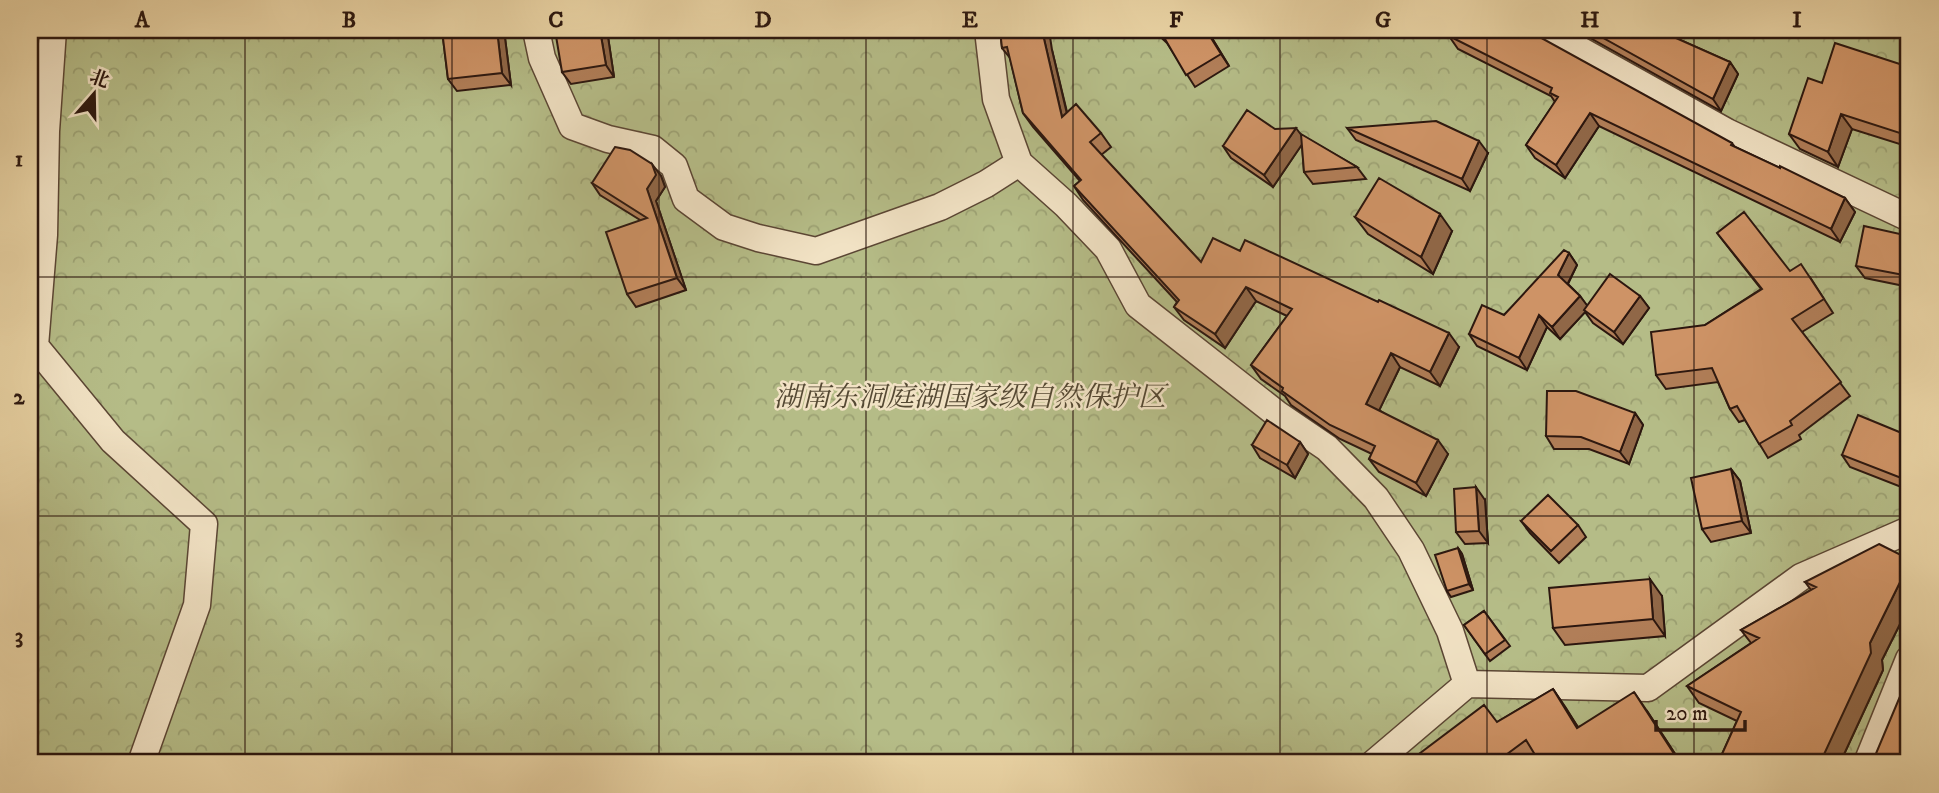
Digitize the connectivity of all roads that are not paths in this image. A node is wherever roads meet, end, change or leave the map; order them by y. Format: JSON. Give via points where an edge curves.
{"nodes":[{"id":1,"x":53,"y":30,"type":"edge"},
{"id":2,"x":536,"y":30,"type":"edge"},
{"id":3,"x":988,"y":30,"type":"edge"},
{"id":4,"x":1544,"y":30,"type":"edge"},
{"id":5,"x":1019,"y":163,"type":"junction"},
{"id":6,"x":1909,"y":218,"type":"edge"},
{"id":7,"x":32,"y":346,"type":"edge"},
{"id":8,"x":1909,"y":530,"type":"edge"},
{"id":9,"x":1909,"y":659,"type":"edge"},
{"id":10,"x":1467,"y":684,"type":"junction"},
{"id":11,"x":141,"y":763,"type":"edge"},
{"id":12,"x":1374,"y":763,"type":"edge"},
{"id":13,"x":1867,"y":763,"type":"edge"}],
"edges":[{"from":1,"to":7,"type":"street","via":[[44,235]]},
{"from":2,"to":5,"type":"street","via":[[542,58],[572,127],[653,149],[674,166],[687,199],[724,227],[758,238],[817,251],[940,207]]},
{"from":3,"to":5,"type":"street","via":[[996,99]]},
{"from":4,"to":6,"type":"street","via":[[1727,132]]},
{"from":5,"to":10,"type":"street","via":[[1108,249],[1138,305],[1327,448],[1376,498],[1411,550],[1450,631]]},
{"from":7,"to":11,"type":"street","via":[[113,441],[204,524],[197,605]]},
{"from":8,"to":10,"type":"street","via":[[1801,577],[1648,688]]},
{"from":9,"to":13,"type":"street"},
{"from":10,"to":12,"type":"street"}]}
